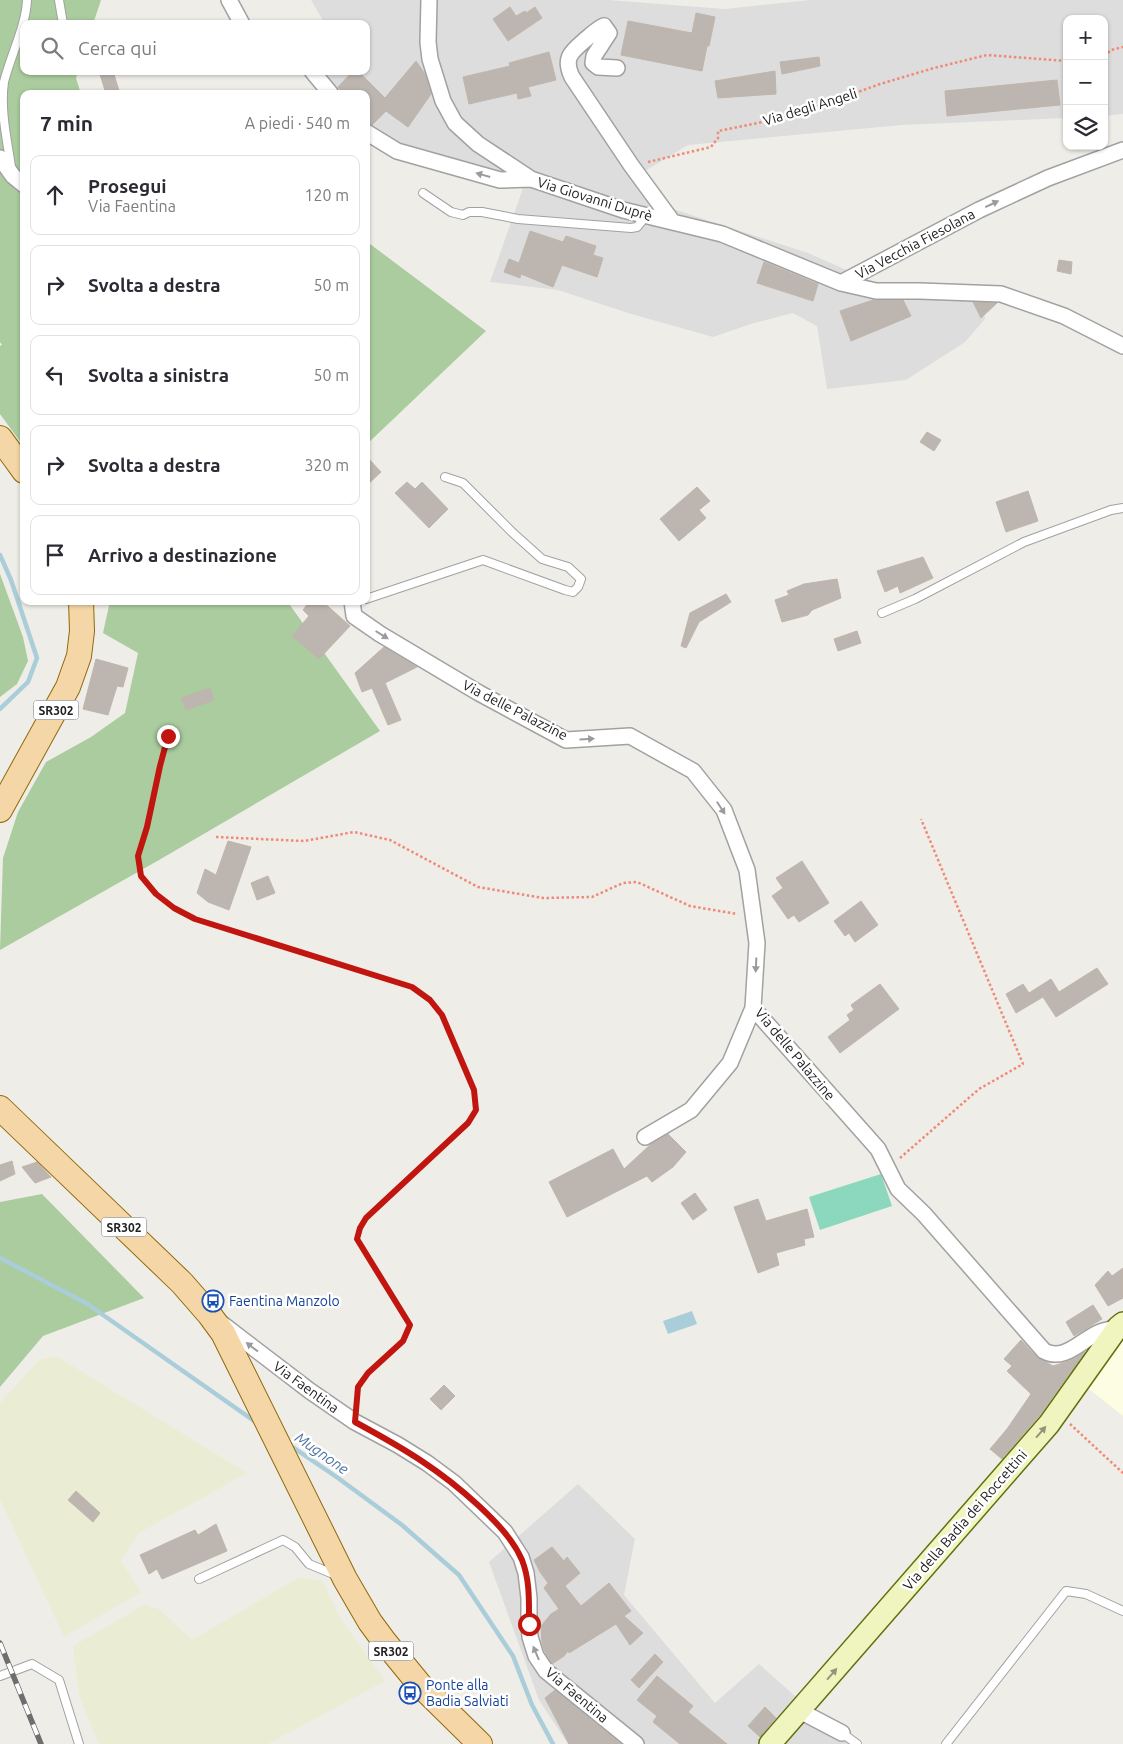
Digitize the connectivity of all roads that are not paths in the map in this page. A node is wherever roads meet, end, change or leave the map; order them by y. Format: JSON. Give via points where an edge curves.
{"nodes":[{"id":1,"x":27,"y":0,"type":"edge"},
{"id":2,"x":59,"y":0,"type":"edge"},
{"id":3,"x":229,"y":0,"type":"edge"},
{"id":4,"x":429,"y":0,"type":"edge"},
{"id":5,"x":22,"y":20,"type":"edge"},
{"id":6,"x":62,"y":20,"type":"edge"},
{"id":7,"x":240,"y":20,"type":"edge"},
{"id":8,"x":20,"y":28,"type":"edge"},
{"id":9,"x":617,"y":68,"type":"dead end"},
{"id":10,"x":315,"y":75,"type":"edge"},
{"id":11,"x":328,"y":90,"type":"edge"},
{"id":12,"x":370,"y":134,"type":"edge"},
{"id":13,"x":1123,"y":150,"type":"edge"},
{"id":14,"x":0,"y":158,"type":"edge"},
{"id":15,"x":531,"y":179,"type":"junction"},
{"id":16,"x":18,"y":181,"type":"edge"},
{"id":17,"x":422,"y":193,"type":"dead end"},
{"id":18,"x":646,"y":216,"type":"junction"},
{"id":19,"x":672,"y":222,"type":"junction"},
{"id":20,"x":841,"y":283,"type":"junction"},
{"id":21,"x":1123,"y":346,"type":"edge"},
{"id":22,"x":0,"y":438,"type":"edge"},
{"id":23,"x":20,"y":466,"type":"edge"},
{"id":24,"x":445,"y":477,"type":"dead end"},
{"id":25,"x":1123,"y":508,"type":"edge"},
{"id":26,"x":370,"y":597,"type":"edge"},
{"id":27,"x":81,"y":605,"type":"edge"},
{"id":28,"x":356,"y":605,"type":"edge"},
{"id":29,"x":882,"y":613,"type":"dead end"},
{"id":30,"x":0,"y":810,"type":"edge"},
{"id":31,"x":753,"y":1008,"type":"junction"},
{"id":32,"x":0,"y":1108,"type":"edge"},
{"id":33,"x":645,"y":1137,"type":"dead end"},
{"id":34,"x":209,"y":1314,"type":"junction"},
{"id":35,"x":1120,"y":1325,"type":"edge"},
{"id":36,"x":198,"y":1579,"type":"dead end"},
{"id":37,"x":345,"y":1579,"type":"junction"},
{"id":38,"x":1123,"y":1611,"type":"edge"},
{"id":39,"x":0,"y":1676,"type":"edge"},
{"id":40,"x":800,"y":1711,"type":"junction"},
{"id":41,"x":842,"y":1733,"type":"joint"},
{"id":42,"x":79,"y":1744,"type":"edge"},
{"id":43,"x":480,"y":1744,"type":"edge"},
{"id":44,"x":636,"y":1744,"type":"edge"},
{"id":45,"x":770,"y":1744,"type":"edge"},
{"id":46,"x":856,"y":1744,"type":"edge"},
{"id":47,"x":946,"y":1744,"type":"edge"}],
"edges":[{"from":1,"to":5,"type":"lane"},
{"from":2,"to":6,"type":"lane"},
{"from":3,"to":7,"type":"street"},
{"from":4,"to":15,"type":"street","name":"Via Giovanni Duprè","via":[[430,59],[442,101],[456,123],[478,144]]},
{"from":8,"to":16,"type":"lane","via":[[4,83],[1,108]]},
{"from":9,"to":19,"type":"street","via":[[598,68],[594,63],[594,56],[609,33],[604,26],[572,51],[568,59],[572,77]]},
{"from":10,"to":11,"type":"street"},
{"from":15,"to":12,"type":"street","one_way":true,"via":[[491,178],[397,151]]},
{"from":20,"to":13,"type":"street","name":"Via Vecchia Fiesolana","one_way":true,"via":[[979,210],[1048,178]]},
{"from":14,"to":16,"type":"street"},
{"from":15,"to":18,"type":"street","name":"Via Giovanni Duprè"},
{"from":17,"to":18,"type":"lane","via":[[451,212],[463,215],[482,212],[518,219],[630,228],[638,227]]},
{"from":18,"to":19,"type":"street","name":"Via Giovanni Duprè"},
{"from":19,"to":20,"type":"street","name":"Via Giovanni Duprè","via":[[722,234]]},
{"from":20,"to":21,"type":"street","name":"Via Vecchia Fiesolana","via":[[876,291],[1001,294],[1064,316]]},
{"from":22,"to":23,"type":"main road"},
{"from":24,"to":26,"type":"lane","via":[[463,483],[542,559],[568,567],[576,573],[581,579],[578,587],[573,592],[565,590],[483,560]]},
{"from":25,"to":29,"type":"lane","via":[[1024,542]]},
{"from":27,"to":30,"type":"main road","number":"SR302","via":[[79,656],[68,687]]},
{"from":28,"to":31,"type":"street","name":"Via delle Palazzine","one_way":true,"via":[[354,616],[380,634],[566,740],[630,736],[693,771],[724,810],[746,870],[757,943]]},
{"from":31,"to":33,"type":"street","via":[[730,1063],[691,1110]]},
{"from":31,"to":35,"type":"street","name":"Via delle Palazzine","via":[[878,1150],[898,1189],[924,1214],[1044,1352],[1062,1354]]},
{"from":32,"to":34,"type":"main road","name":"Via Faentina","number":"SR302","via":[[182,1283]]},
{"from":34,"to":37,"type":"main road","name":"Via Faentina","number":"SR302","via":[[223,1333]]},
{"from":44,"to":34,"type":"street","name":"Via Faentina","one_way":true,"via":[[546,1671],[536,1656],[530,1631],[526,1573],[505,1532],[454,1483],[427,1463],[310,1392]]},
{"from":40,"to":35,"type":"street","name":"Via della Badia dei Roccettini","one_way":true,"via":[[1049,1424]]},
{"from":36,"to":37,"type":"lane","via":[[283,1540],[295,1547],[308,1564]]},
{"from":37,"to":43,"type":"main road","number":"SR302","via":[[370,1622],[401,1663]]},
{"from":38,"to":47,"type":"lane","via":[[1086,1594],[1066,1591]]},
{"from":39,"to":42,"type":"lane","via":[[32,1664],[59,1680]]},
{"from":40,"to":41,"type":"street"},
{"from":40,"to":45,"type":"street","name":"Via della Badia dei Roccettini"},
{"from":41,"to":46,"type":"lane"}]}
